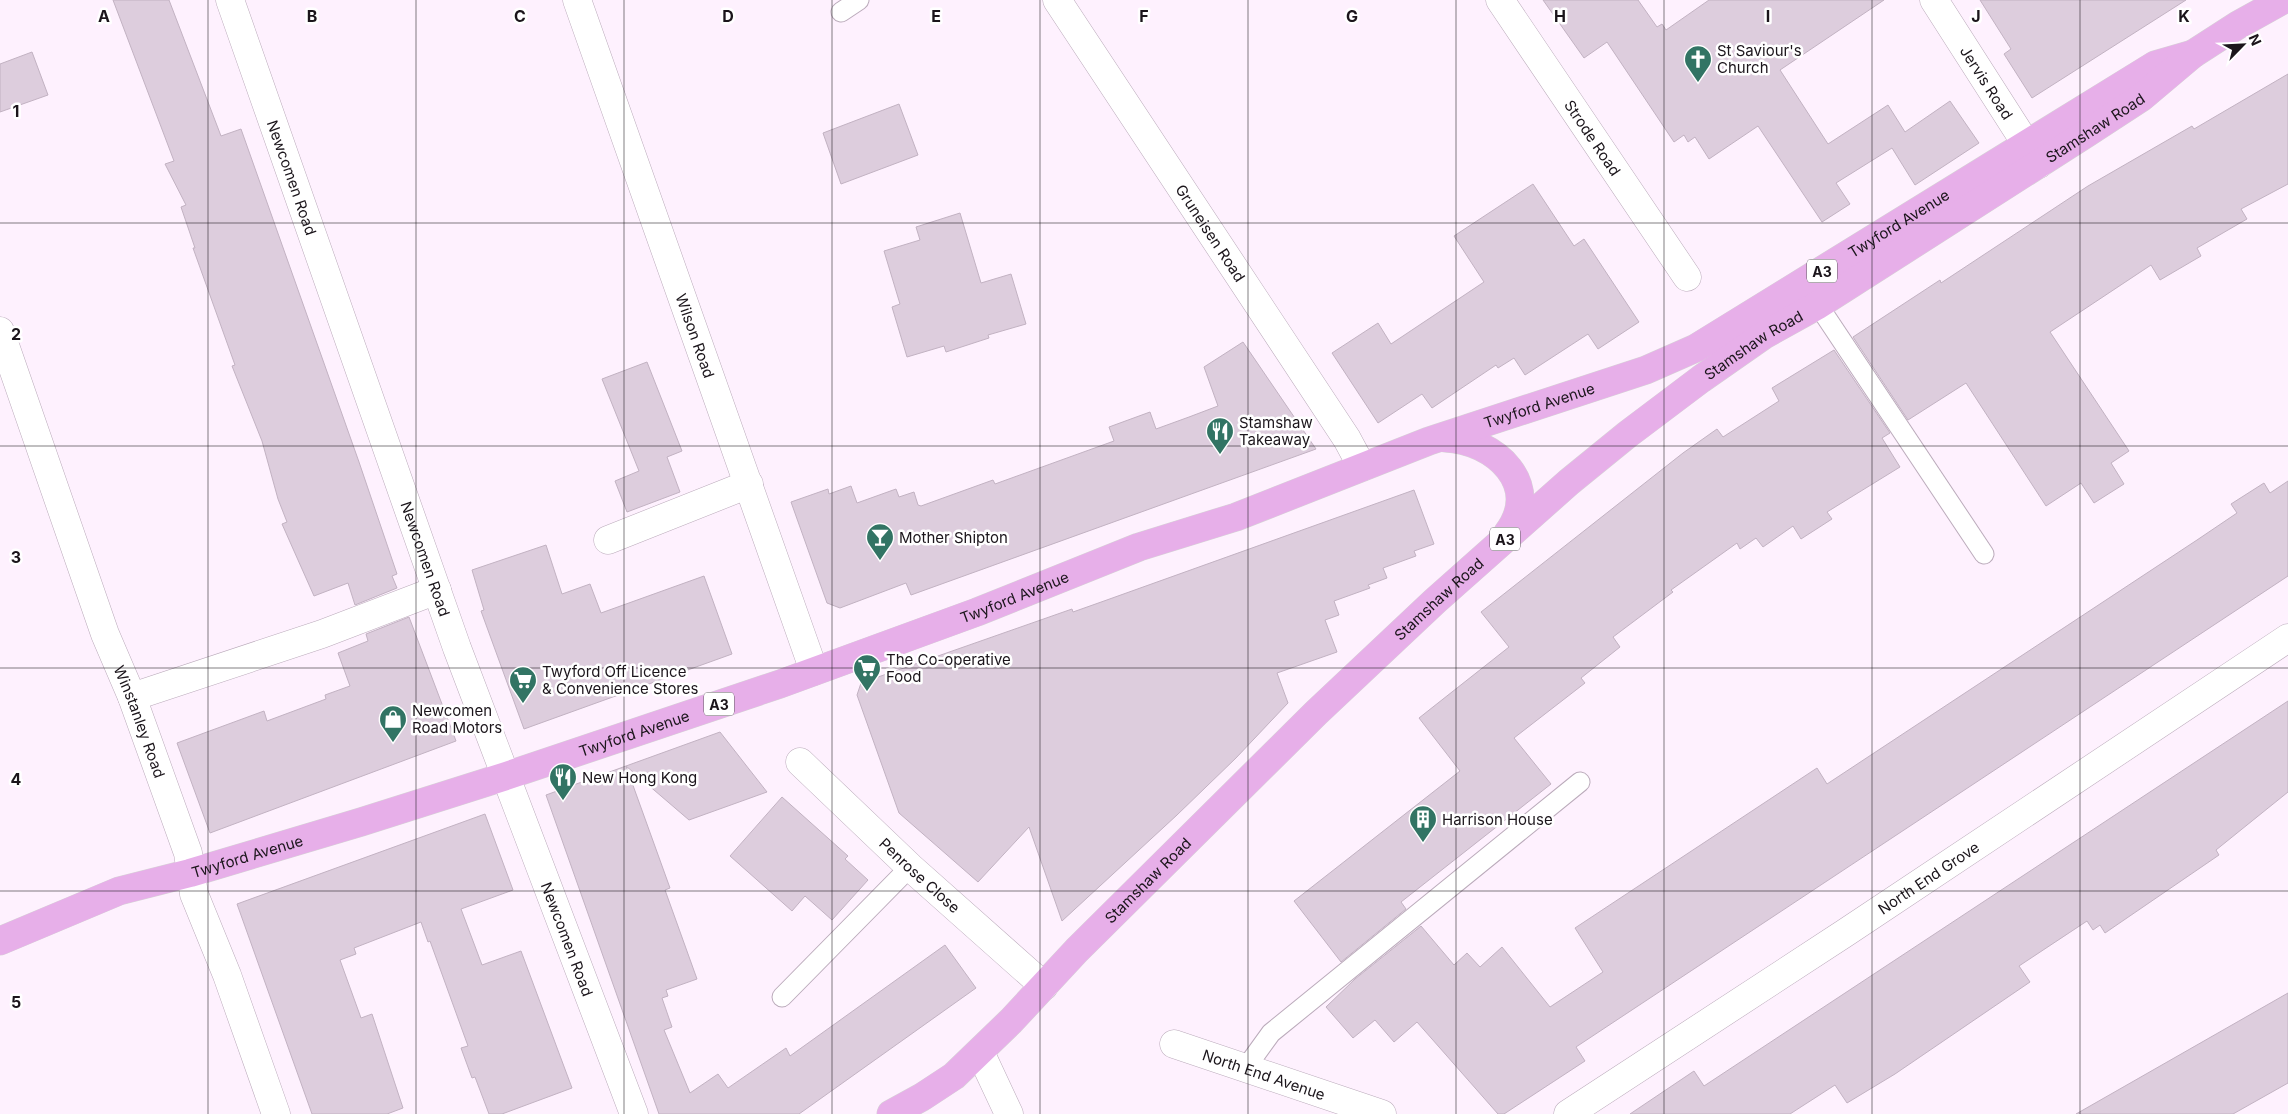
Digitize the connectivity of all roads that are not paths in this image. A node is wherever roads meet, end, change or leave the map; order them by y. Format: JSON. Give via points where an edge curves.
{"nodes":[{"id":1,"x":230,"y":0,"type":"edge"},
{"id":2,"x":577,"y":0,"type":"edge"},
{"id":3,"x":859,"y":0,"type":"edge"},
{"id":4,"x":1057,"y":0,"type":"edge"},
{"id":5,"x":1500,"y":0,"type":"edge"},
{"id":6,"x":1934,"y":0,"type":"edge"},
{"id":7,"x":2283,"y":0,"type":"edge"},
{"id":8,"x":841,"y":12,"type":"dead end"},
{"id":9,"x":2033,"y":153,"type":"junction"},
{"id":10,"x":1687,"y":277,"type":"dead end"},
{"id":11,"x":1818,"y":305,"type":"junction"},
{"id":12,"x":0,"y":331,"type":"edge"},
{"id":13,"x":1429,"y":441,"type":"junction"},
{"id":14,"x":1362,"y":467,"type":"junction"},
{"id":15,"x":749,"y":484,"type":"junction"},
{"id":16,"x":608,"y":540,"type":"dead end"},
{"id":17,"x":1500,"y":543,"type":"junction"},
{"id":18,"x":1984,"y":554,"type":"dead end"},
{"id":19,"x":436,"y":590,"type":"junction"},
{"id":20,"x":2288,"y":638,"type":"edge"},
{"id":21,"x":814,"y":671,"type":"junction"},
{"id":22,"x":132,"y":697,"type":"junction"},
{"id":23,"x":800,"y":762,"type":"dead end"},
{"id":24,"x":506,"y":776,"type":"junction"},
{"id":25,"x":1580,"y":782,"type":"dead end"},
{"id":26,"x":910,"y":867,"type":"junction"},
{"id":27,"x":190,"y":873,"type":"junction"},
{"id":28,"x":0,"y":941,"type":"edge"},
{"id":29,"x":1044,"y":986,"type":"junction"},
{"id":30,"x":782,"y":997,"type":"dead end"},
{"id":31,"x":1174,"y":1044,"type":"dead end"},
{"id":32,"x":980,"y":1052,"type":"junction"},
{"id":33,"x":1245,"y":1069,"type":"junction"},
{"id":34,"x":276,"y":1114,"type":"edge"},
{"id":35,"x":634,"y":1114,"type":"edge"},
{"id":36,"x":891,"y":1114,"type":"edge"},
{"id":37,"x":1009,"y":1114,"type":"edge"},
{"id":38,"x":1382,"y":1114,"type":"edge"},
{"id":39,"x":1568,"y":1114,"type":"edge"}],
"edges":[{"from":1,"to":19,"type":"street","name":"Newcomen Road"},
{"from":2,"to":15,"type":"street","name":"Wilson Road"},
{"from":3,"to":8,"type":"lane"},
{"from":4,"to":14,"type":"street","name":"Gruneisen Road","via":[[1347,439]]},
{"from":5,"to":10,"type":"street","name":"Strode Road"},
{"from":6,"to":9,"type":"street","name":"Jervis Road"},
{"from":7,"to":9,"type":"main road","name":"Stamshaw Road","number":"A3","via":[[2193,54],[2142,97]]},
{"from":9,"to":11,"type":"main road","name":"Stamshaw Road","number":"A3"},
{"from":9,"to":13,"type":"main road","name":"Twyford Avenue","number":"A3","via":[[1696,348],[1646,370]]},
{"from":11,"to":17,"type":"main road","name":"Stamshaw Road","number":"A3","via":[[1764,335],[1679,395],[1584,470]]},
{"from":11,"to":18,"type":"lane"},
{"from":12,"to":22,"type":"street","name":"Winstanley Road","via":[[105,634]]},
{"from":13,"to":14,"type":"main road","name":"Twyford Avenue","number":"A3"},
{"from":13,"to":17,"type":"main road","name":"Twyford Avenue","number":"A3","via":[[1446,438],[1475,443],[1499,457],[1508,467],[1518,486],[1519,510]]},
{"from":14,"to":21,"type":"main road","name":"Twyford Avenue","number":"A3","via":[[1236,518],[1139,546],[977,612]]},
{"from":15,"to":16,"type":"street"},
{"from":15,"to":21,"type":"street","name":"Wilson Road"},
{"from":17,"to":29,"type":"main road","name":"Stamshaw Road","number":"A3","via":[[1316,713],[1076,950]]},
{"from":19,"to":22,"type":"street","via":[[322,634]]},
{"from":19,"to":24,"type":"street","name":"Newcomen Road"},
{"from":20,"to":39,"type":"street","name":"North End Grove"},
{"from":21,"to":24,"type":"main road","name":"Twyford Avenue","number":"A3"},
{"from":22,"to":27,"type":"street","name":"Winstanley Road","via":[[188,853]]},
{"from":23,"to":26,"type":"street","name":"Penrose Close"},
{"from":24,"to":27,"type":"main road","name":"Twyford Avenue","number":"A3"},
{"from":24,"to":35,"type":"street","name":"Newcomen Road"},
{"from":25,"to":33,"type":"lane","via":[[1271,1033]]},
{"from":26,"to":29,"type":"street","name":"Penrose Close"},
{"from":26,"to":30,"type":"lane"},
{"from":27,"to":28,"type":"main road","name":"Twyford Avenue","number":"A3","via":[[119,891]]},
{"from":27,"to":34,"type":"street","name":"Winstanley Road","via":[[194,894]]},
{"from":29,"to":32,"type":"main road","name":"Stamshaw Road","number":"A3"},
{"from":31,"to":33,"type":"street","name":"North End Avenue"},
{"from":32,"to":36,"type":"main road","name":"Stamshaw Road","number":"A3","via":[[954,1076]]},
{"from":32,"to":37,"type":"street"},
{"from":33,"to":38,"type":"street","name":"North End Avenue"}]}
